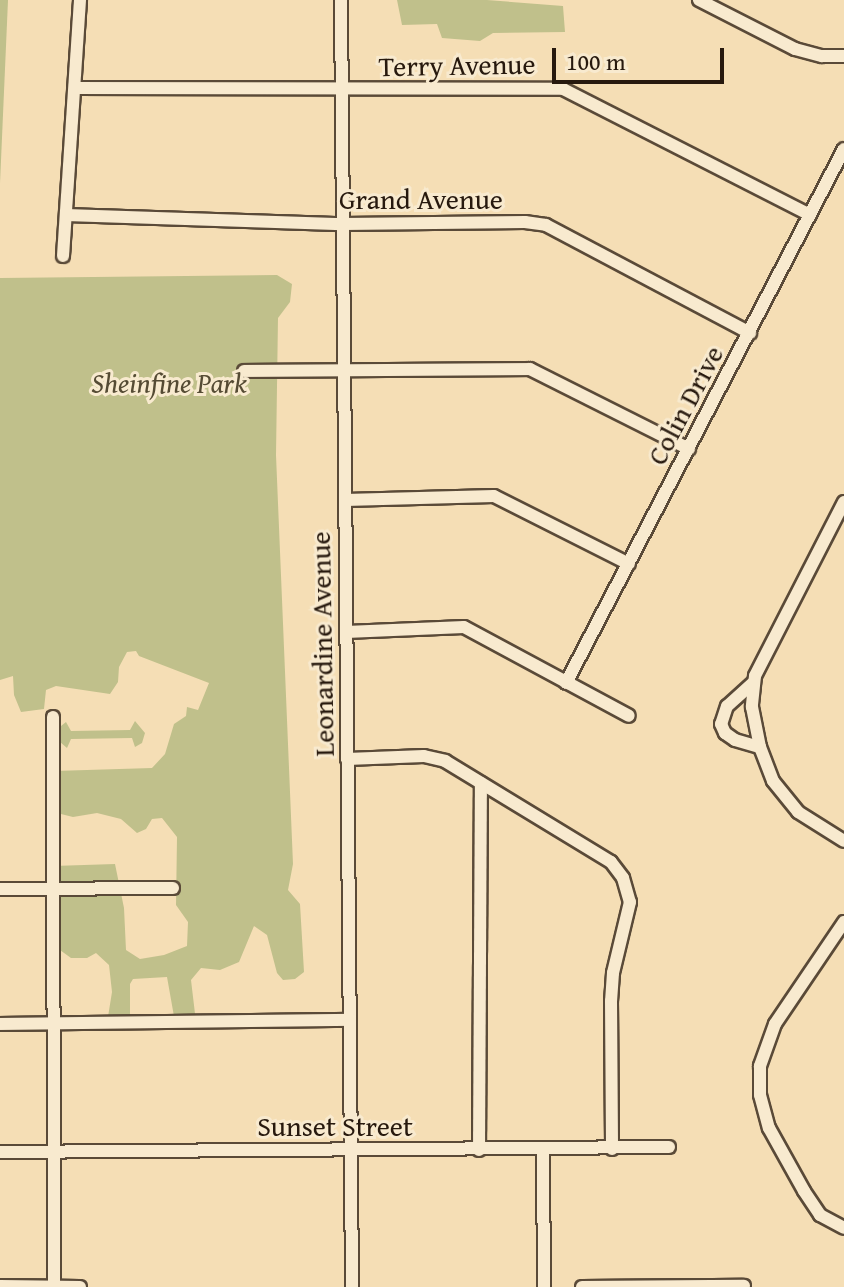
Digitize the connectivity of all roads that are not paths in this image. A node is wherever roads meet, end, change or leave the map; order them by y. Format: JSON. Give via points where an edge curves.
{"nodes":[{"id":1,"x":80,"y":0,"type":"edge"},
{"id":2,"x":341,"y":0,"type":"edge"},
{"id":3,"x":699,"y":0,"type":"edge"},
{"id":4,"x":844,"y":56,"type":"edge"},
{"id":5,"x":75,"y":88,"type":"junction"},
{"id":6,"x":343,"y":91,"type":"junction"},
{"id":7,"x":844,"y":149,"type":"edge"},
{"id":8,"x":66,"y":215,"type":"junction"},
{"id":9,"x":810,"y":215,"type":"junction"},
{"id":10,"x":343,"y":224,"type":"junction"},
{"id":11,"x":63,"y":256,"type":"dead end"},
{"id":12,"x":750,"y":333,"type":"junction"},
{"id":13,"x":344,"y":370,"type":"junction"},
{"id":14,"x":244,"y":371,"type":"dead end"},
{"id":15,"x":689,"y":449,"type":"junction"},
{"id":16,"x":345,"y":500,"type":"junction"},
{"id":17,"x":844,"y":502,"type":"edge"},
{"id":18,"x":629,"y":564,"type":"junction"},
{"id":19,"x":346,"y":632,"type":"junction"},
{"id":20,"x":754,"y":682,"type":"junction"},
{"id":21,"x":566,"y":683,"type":"junction"},
{"id":22,"x":629,"y":716,"type":"dead end"},
{"id":23,"x":53,"y":717,"type":"dead end"},
{"id":24,"x":760,"y":747,"type":"junction"},
{"id":25,"x":347,"y":759,"type":"junction"},
{"id":26,"x":481,"y":783,"type":"junction"},
{"id":27,"x":844,"y":841,"type":"edge"},
{"id":28,"x":173,"y":888,"type":"dead end"},
{"id":29,"x":0,"y":889,"type":"edge"},
{"id":30,"x":53,"y":889,"type":"junction"},
{"id":31,"x":844,"y":922,"type":"edge"},
{"id":32,"x":350,"y":1020,"type":"junction"},
{"id":33,"x":0,"y":1024,"type":"edge"},
{"id":34,"x":53,"y":1024,"type":"junction"},
{"id":35,"x":669,"y":1147,"type":"dead end"},
{"id":36,"x":543,"y":1149,"type":"junction"},
{"id":37,"x":612,"y":1149,"type":"junction"},
{"id":38,"x":351,"y":1150,"type":"junction"},
{"id":39,"x":479,"y":1150,"type":"junction"},
{"id":40,"x":54,"y":1151,"type":"junction"},
{"id":41,"x":0,"y":1152,"type":"edge"},
{"id":42,"x":844,"y":1228,"type":"edge"},
{"id":43,"x":0,"y":1286,"type":"edge"},
{"id":44,"x":744,"y":1286,"type":"edge"},
{"id":45,"x":54,"y":1287,"type":"edge"},
{"id":46,"x":80,"y":1287,"type":"edge"},
{"id":47,"x":352,"y":1287,"type":"edge"},
{"id":48,"x":544,"y":1287,"type":"edge"},
{"id":49,"x":582,"y":1287,"type":"edge"}],
"edges":[{"from":1,"to":5,"type":"street"},
{"from":2,"to":6,"type":"street","name":"Leonardine Avenue"},
{"from":3,"to":4,"type":"street","via":[[795,49]]},
{"from":5,"to":6,"type":"street","name":"Terry Avenue"},
{"from":5,"to":8,"type":"street"},
{"from":6,"to":9,"type":"street","name":"Terry Avenue","via":[[563,89]]},
{"from":6,"to":10,"type":"street","name":"Leonardine Avenue"},
{"from":7,"to":9,"type":"street","name":"Colin Drive"},
{"from":8,"to":10,"type":"street","name":"Grand Avenue"},
{"from":8,"to":11,"type":"street"},
{"from":9,"to":12,"type":"street","name":"Colin Drive"},
{"from":10,"to":12,"type":"street","name":"Grand Avenue","via":[[546,225]]},
{"from":10,"to":13,"type":"street","name":"Leonardine Avenue"},
{"from":12,"to":15,"type":"street","name":"Colin Drive"},
{"from":13,"to":14,"type":"street"},
{"from":13,"to":15,"type":"street","via":[[530,369]]},
{"from":13,"to":16,"type":"street","name":"Leonardine Avenue"},
{"from":15,"to":18,"type":"street","name":"Colin Drive"},
{"from":16,"to":18,"type":"street","via":[[494,496]]},
{"from":16,"to":19,"type":"street","name":"Leonardine Avenue"},
{"from":17,"to":20,"type":"street"},
{"from":18,"to":21,"type":"street","name":"Colin Drive"},
{"from":19,"to":21,"type":"street","via":[[464,627]]},
{"from":19,"to":25,"type":"street","name":"Leonardine Avenue"},
{"from":20,"to":24,"type":"street","via":[[752,707]]},
{"from":20,"to":24,"type":"street","via":[[727,706],[721,724],[735,740]]},
{"from":21,"to":22,"type":"street"},
{"from":23,"to":30,"type":"street"},
{"from":24,"to":27,"type":"street","via":[[773,781],[798,812]]},
{"from":25,"to":26,"type":"street","via":[[424,756],[445,761]]},
{"from":25,"to":32,"type":"street","name":"Leonardine Avenue"},
{"from":26,"to":37,"type":"street","via":[[611,862],[623,878],[630,902],[612,987]]},
{"from":26,"to":39,"type":"street"},
{"from":28,"to":30,"type":"street"},
{"from":29,"to":30,"type":"street"},
{"from":30,"to":34,"type":"street"},
{"from":31,"to":42,"type":"street","via":[[775,1024],[760,1066],[760,1095],[769,1128],[820,1215]]},
{"from":32,"to":34,"type":"street"},
{"from":32,"to":38,"type":"street","name":"Leonardine Avenue"},
{"from":33,"to":34,"type":"street"},
{"from":34,"to":40,"type":"street"},
{"from":35,"to":37,"type":"street","name":"Sunset Street"},
{"from":36,"to":37,"type":"street","name":"Sunset Street"},
{"from":36,"to":39,"type":"street","name":"Sunset Street"},
{"from":36,"to":48,"type":"street"},
{"from":38,"to":39,"type":"street","name":"Sunset Street"},
{"from":38,"to":40,"type":"street","name":"Sunset Street"},
{"from":38,"to":47,"type":"street","name":"Leonardine Avenue"},
{"from":40,"to":41,"type":"street","name":"Sunset Street"},
{"from":40,"to":45,"type":"street"},
{"from":43,"to":45,"type":"street"},
{"from":44,"to":49,"type":"street"},
{"from":45,"to":46,"type":"street"}]}
